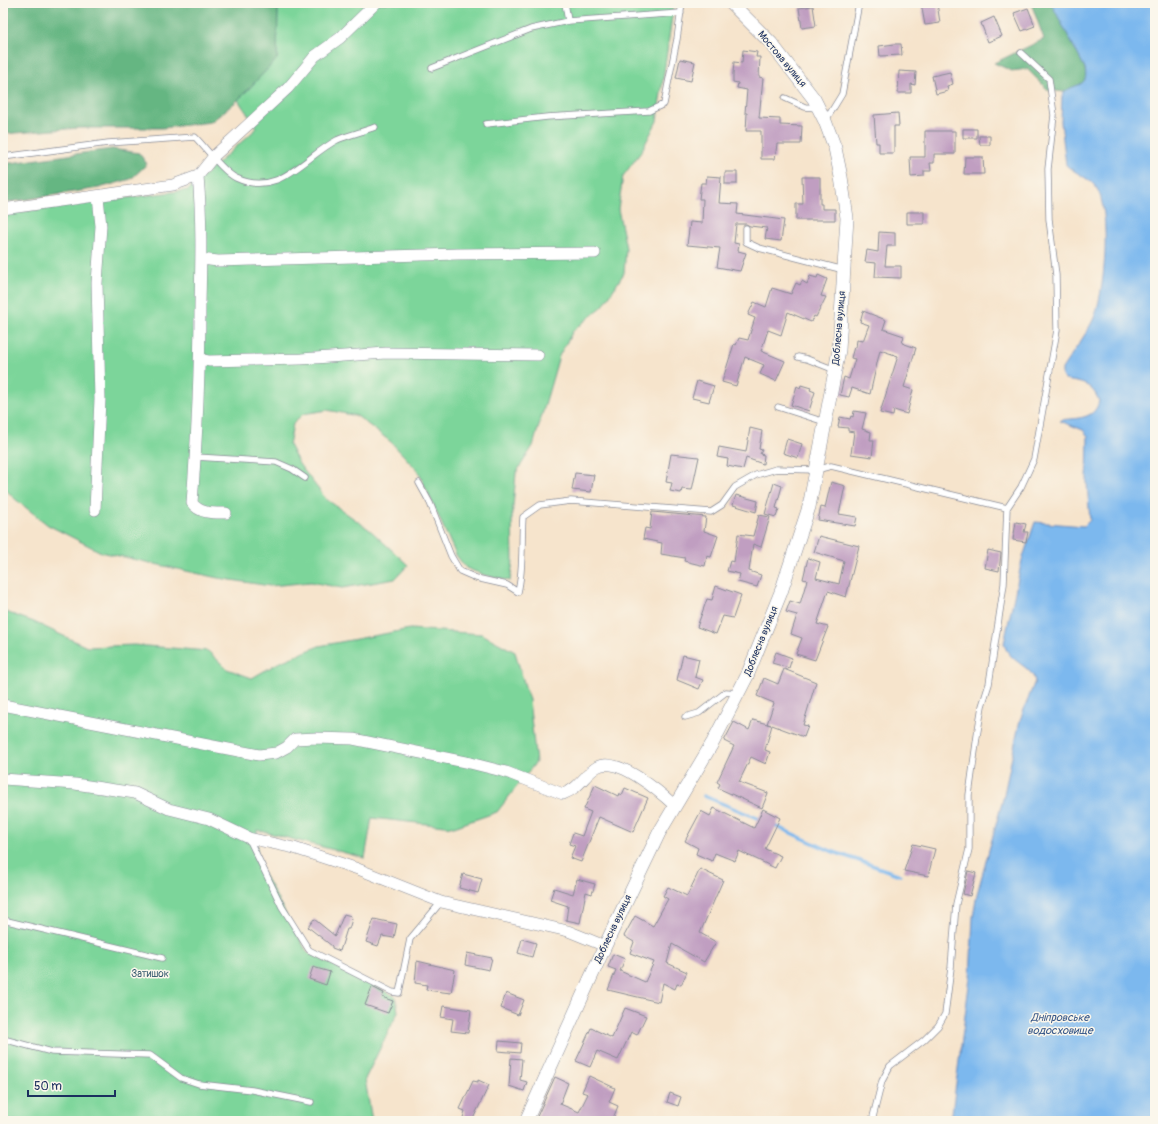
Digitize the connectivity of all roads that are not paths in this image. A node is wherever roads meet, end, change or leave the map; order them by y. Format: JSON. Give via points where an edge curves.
{"nodes":[{"id":1,"x":376,"y":3,"type":"edge"},
{"id":2,"x":565,"y":3,"type":"edge"},
{"id":3,"x":682,"y":3,"type":"edge"},
{"id":4,"x":731,"y":3,"type":"edge"},
{"id":5,"x":859,"y":3,"type":"edge"},
{"id":6,"x":681,"y":13,"type":"junction"},
{"id":7,"x":568,"y":21,"type":"junction"},
{"id":8,"x":1021,"y":53,"type":"dead end"},
{"id":9,"x":432,"y":68,"type":"dead end"},
{"id":10,"x":785,"y":98,"type":"dead end"},
{"id":11,"x":820,"y":109,"type":"junction"},
{"id":12,"x":825,"y":121,"type":"junction"},
{"id":13,"x":486,"y":124,"type":"dead end"},
{"id":14,"x":374,"y":128,"type":"dead end"},
{"id":15,"x":214,"y":156,"type":"junction"},
{"id":16,"x":3,"y":157,"type":"edge"},
{"id":17,"x":198,"y":176,"type":"junction"},
{"id":18,"x":98,"y":197,"type":"junction"},
{"id":19,"x":3,"y":209,"type":"edge"},
{"id":20,"x":746,"y":228,"type":"dead end"},
{"id":21,"x":596,"y":253,"type":"dead end"},
{"id":22,"x":201,"y":259,"type":"junction"},
{"id":23,"x":844,"y":270,"type":"junction"},
{"id":24,"x":538,"y":355,"type":"dead end"},
{"id":25,"x":798,"y":357,"type":"dead end"},
{"id":26,"x":200,"y":358,"type":"junction"},
{"id":27,"x":835,"y":370,"type":"junction"},
{"id":28,"x":778,"y":407,"type":"dead end"},
{"id":29,"x":825,"y":422,"type":"junction"},
{"id":30,"x":196,"y":457,"type":"junction"},
{"id":31,"x":816,"y":470,"type":"junction"},
{"id":32,"x":305,"y":478,"type":"dead end"},
{"id":33,"x":419,"y":483,"type":"dead end"},
{"id":34,"x":1007,"y":508,"type":"junction"},
{"id":35,"x":95,"y":510,"type":"dead end"},
{"id":36,"x":226,"y":513,"type":"dead end"},
{"id":37,"x":738,"y":693,"type":"junction"},
{"id":38,"x":3,"y":705,"type":"edge"},
{"id":39,"x":685,"y":717,"type":"dead end"},
{"id":40,"x":3,"y":779,"type":"edge"},
{"id":41,"x":675,"y":806,"type":"junction"},
{"id":42,"x":249,"y":838,"type":"junction"},
{"id":43,"x":441,"y":902,"type":"junction"},
{"id":44,"x":3,"y":920,"type":"edge"},
{"id":45,"x":605,"y":946,"type":"junction"},
{"id":46,"x":162,"y":958,"type":"dead end"},
{"id":47,"x":3,"y":1038,"type":"edge"},
{"id":48,"x":311,"y":1102,"type":"dead end"},
{"id":49,"x":526,"y":1121,"type":"edge"},
{"id":50,"x":872,"y":1121,"type":"edge"}],
"edges":[{"from":1,"to":15,"type":"street","via":[[340,38],[314,56],[288,88]]},
{"from":2,"to":7,"type":"lane"},
{"from":3,"to":6,"type":"lane"},
{"from":4,"to":11,"type":"street","name":"Мостова вулиця","via":[[771,43]]},
{"from":5,"to":12,"type":"lane","via":[[842,94]]},
{"from":6,"to":7,"type":"lane"},
{"from":6,"to":13,"type":"lane","via":[[664,104],[649,111],[547,117]]},
{"from":7,"to":9,"type":"lane","via":[[531,29]]},
{"from":8,"to":34,"type":"lane","via":[[1049,79],[1054,115],[1048,169],[1049,219],[1056,275],[1058,330],[1034,459],[1022,487]]},
{"from":10,"to":11,"type":"lane","via":[[805,107]]},
{"from":11,"to":12,"type":"street","name":"Мостова вулиця"},
{"from":12,"to":23,"type":"street","name":"Доблесна вулиця","via":[[841,177],[847,218]]},
{"from":14,"to":15,"type":"lane","via":[[336,141],[281,179],[268,182],[236,178],[224,169]]},
{"from":15,"to":16,"type":"lane","via":[[195,137],[108,143]]},
{"from":15,"to":17,"type":"street"},
{"from":17,"to":18,"type":"street","via":[[172,185]]},
{"from":17,"to":22,"type":"street"},
{"from":18,"to":19,"type":"street"},
{"from":18,"to":35,"type":"street","via":[[101,226],[97,283],[100,399]]},
{"from":20,"to":23,"type":"lane","via":[[746,242],[758,248]]},
{"from":21,"to":22,"type":"street","via":[[218,261]]},
{"from":22,"to":26,"type":"street"},
{"from":23,"to":27,"type":"street","name":"Доблесна вулиця","via":[[839,350]]},
{"from":24,"to":26,"type":"street","via":[[401,353],[301,359]]},
{"from":25,"to":27,"type":"lane"},
{"from":26,"to":30,"type":"street"},
{"from":27,"to":29,"type":"street","name":"Доблесна вулиця"},
{"from":28,"to":29,"type":"lane"},
{"from":29,"to":31,"type":"street","name":"Доблесна вулиця"},
{"from":30,"to":32,"type":"lane","via":[[276,462]]},
{"from":30,"to":36,"type":"street","via":[[192,503],[196,509],[206,512]]},
{"from":31,"to":33,"type":"lane","via":[[776,469],[756,475],[735,487],[722,505],[710,512],[571,501],[540,505],[523,517],[521,578],[518,592],[507,585],[476,578],[460,571]]},
{"from":31,"to":34,"type":"lane","via":[[831,466]]},
{"from":31,"to":37,"type":"street","name":"Доблесна вулиця","via":[[809,507],[781,592]]},
{"from":34,"to":50,"type":"lane","via":[[1004,584],[989,684],[976,736],[969,795],[969,849],[956,904],[945,1014],[938,1026],[924,1040],[890,1066],[882,1080]]},
{"from":37,"to":39,"type":"lane","via":[[726,692],[699,713]]},
{"from":37,"to":41,"type":"street","name":"Доблесна вулиця","via":[[713,742]]},
{"from":38,"to":41,"type":"street","via":[[259,755],[276,753],[295,739],[353,739],[477,764],[563,794],[573,791],[597,767],[608,765],[623,768],[658,790]]},
{"from":40,"to":42,"type":"street","via":[[75,784],[135,793],[169,809],[209,819]]},
{"from":41,"to":45,"type":"street","name":"Доблесна вулиця","via":[[659,833]]},
{"from":42,"to":43,"type":"street","via":[[294,848],[358,869]]},
{"from":42,"to":43,"type":"lane","via":[[282,907],[309,950],[392,992],[399,993],[410,939]]},
{"from":43,"to":45,"type":"street","via":[[568,931]]},
{"from":44,"to":46,"type":"lane"},
{"from":45,"to":49,"type":"street","name":"Доблесна вулиця"},
{"from":47,"to":48,"type":"lane","via":[[52,1052],[150,1055],[181,1078],[200,1084],[252,1090]]}]}
